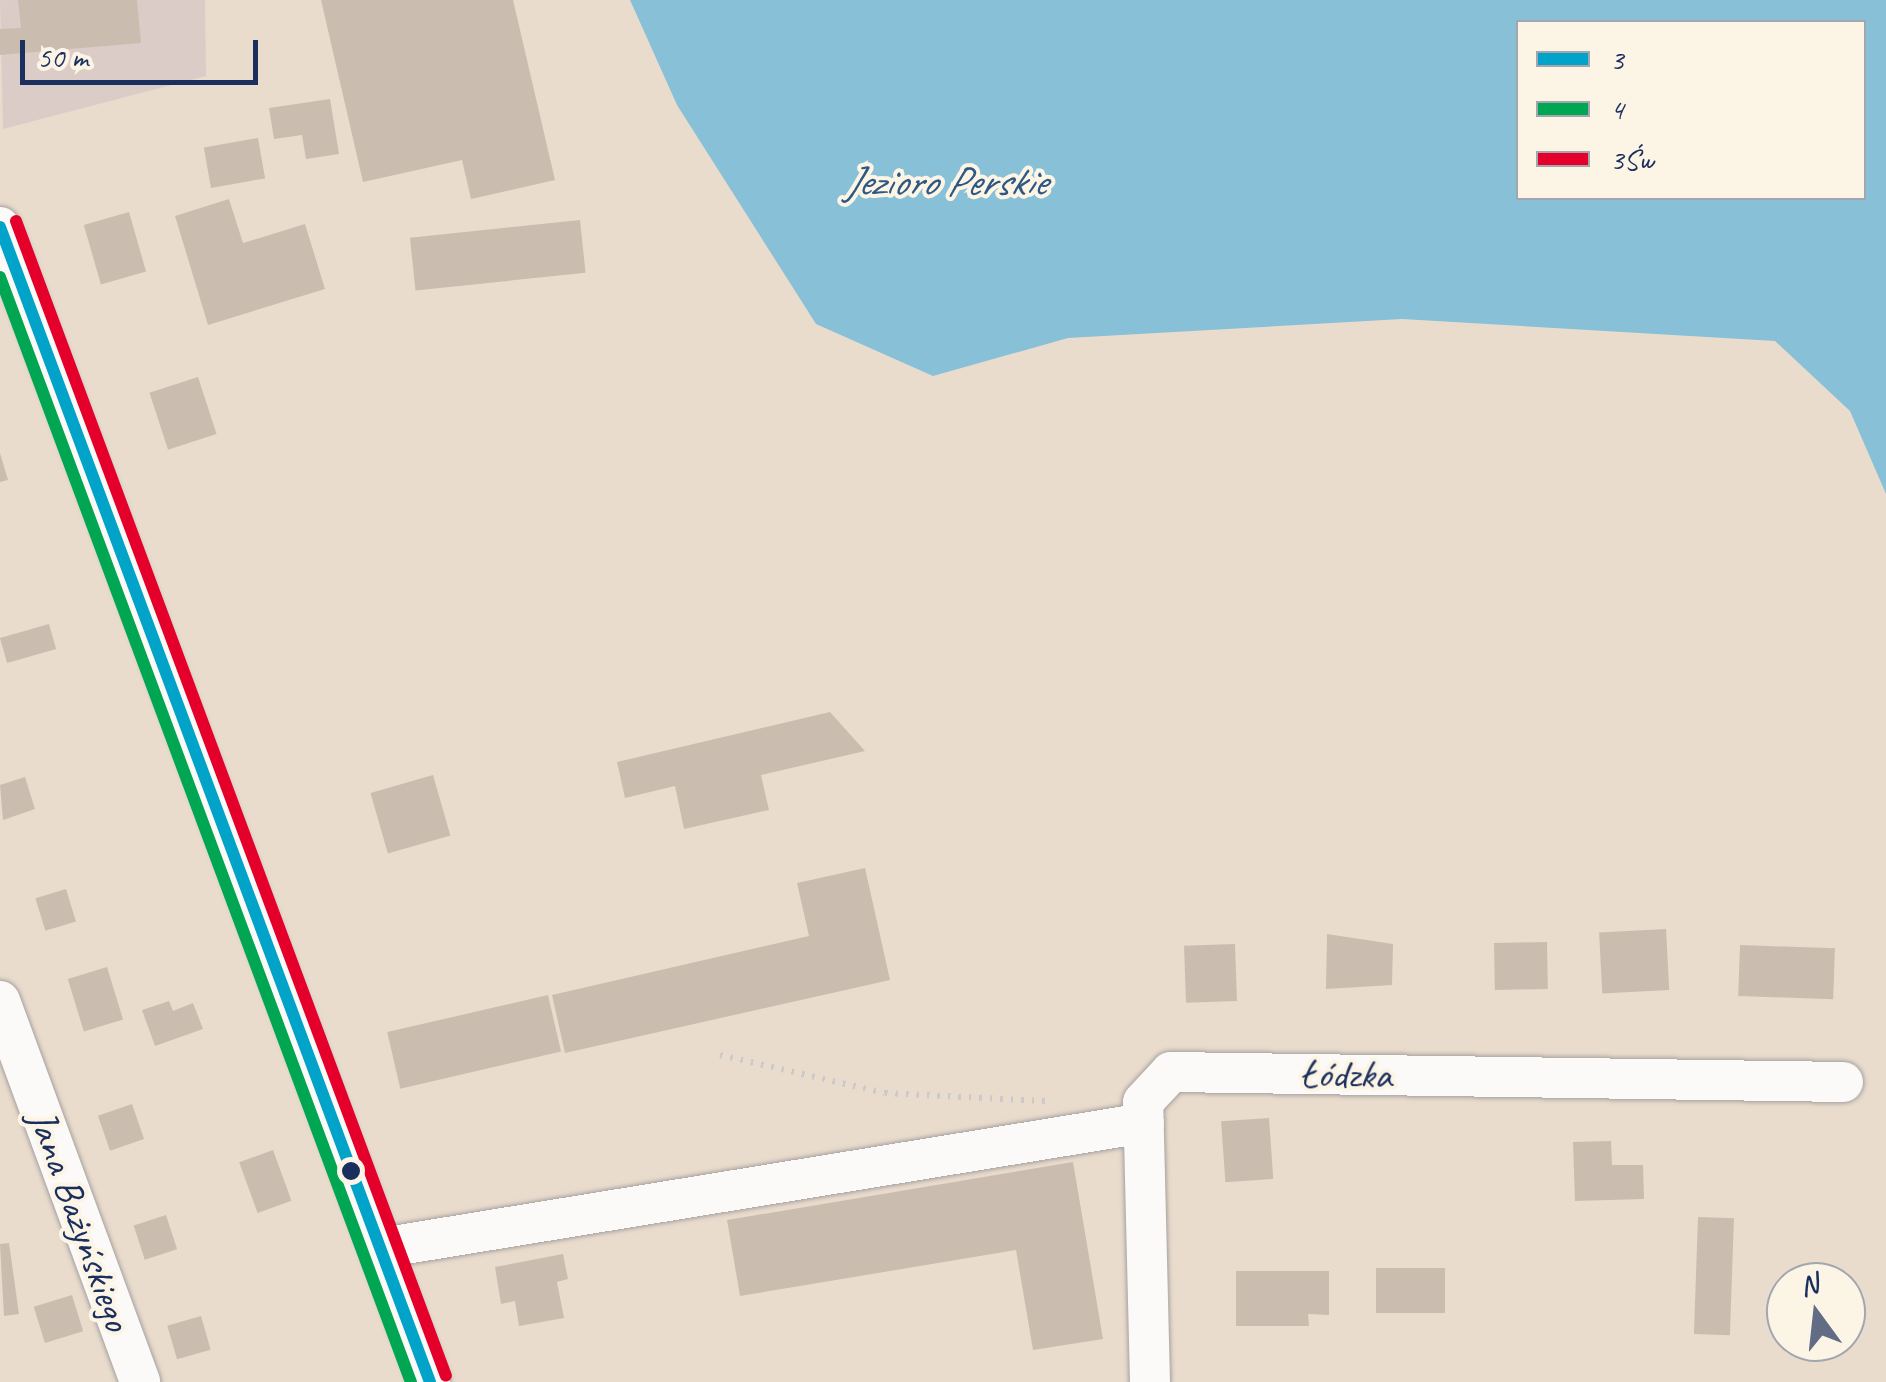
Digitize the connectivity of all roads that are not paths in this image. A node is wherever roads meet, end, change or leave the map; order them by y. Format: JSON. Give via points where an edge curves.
{"nodes":[{"id":1,"x":0,"y":228,"type":"edge"},
{"id":2,"x":18,"y":326,"type":"edge"},
{"id":3,"x":0,"y":1001,"type":"edge"},
{"id":4,"x":1842,"y":1082,"type":"dead end"},
{"id":5,"x":1144,"y":1123,"type":"junction"},
{"id":6,"x":381,"y":1248,"type":"junction"},
{"id":7,"x":140,"y":1382,"type":"edge"},
{"id":8,"x":430,"y":1382,"type":"edge"},
{"id":9,"x":1150,"y":1382,"type":"edge"}],
"edges":[{"from":1,"to":2,"type":"street"},
{"from":2,"to":6,"type":"street"},
{"from":3,"to":7,"type":"street","name":"Jana Bażyńskiego"},
{"from":4,"to":5,"type":"street","name":"Łódzka","via":[[1170,1072],[1143,1102]]},
{"from":5,"to":6,"type":"street"},
{"from":5,"to":9,"type":"street","name":"Łódzka"},
{"from":6,"to":8,"type":"street"}]}
